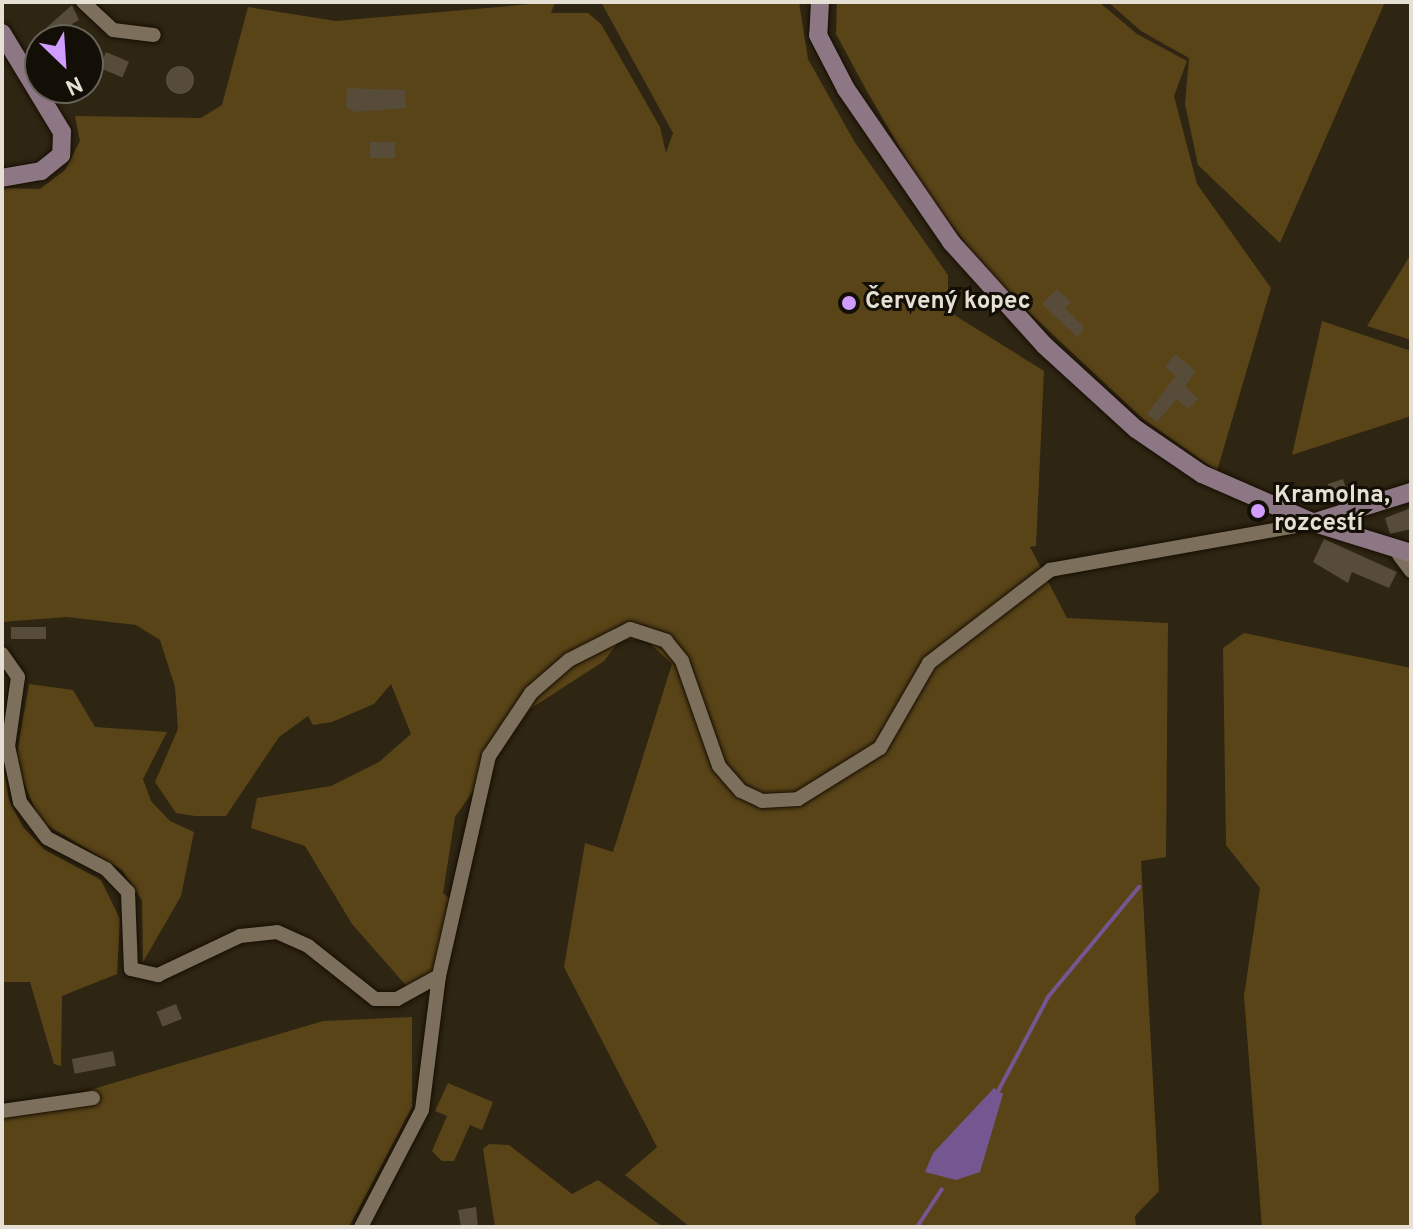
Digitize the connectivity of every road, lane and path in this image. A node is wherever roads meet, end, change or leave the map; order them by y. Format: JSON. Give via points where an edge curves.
{"nodes":[{"id":1,"x":83,"y":2,"type":"edge"},
{"id":2,"x":820,"y":2,"type":"edge"},
{"id":3,"x":2,"y":33,"type":"edge"},
{"id":4,"x":154,"y":35,"type":"dead end"},
{"id":5,"x":2,"y":178,"type":"edge"},
{"id":6,"x":1411,"y":492,"type":"edge"},
{"id":7,"x":1314,"y":523,"type":"junction"},
{"id":8,"x":1405,"y":554,"type":"edge"},
{"id":9,"x":1411,"y":571,"type":"edge"},
{"id":10,"x":2,"y":654,"type":"edge"},
{"id":11,"x":439,"y":976,"type":"junction"},
{"id":12,"x":93,"y":1098,"type":"dead end"},
{"id":13,"x":2,"y":1111,"type":"edge"},
{"id":14,"x":361,"y":1227,"type":"edge"}],
"edges":[{"from":1,"to":4,"type":"street","via":[[113,30]]},
{"from":2,"to":7,"type":"street","via":[[818,35],[826,59],[951,242],[1013,312],[1170,455]]},
{"from":3,"to":5,"type":"street","via":[[62,132],[61,155],[41,171]]},
{"from":6,"to":7,"type":"street"},
{"from":7,"to":8,"type":"street"},
{"from":7,"to":11,"type":"street","via":[[1050,570],[929,663],[880,748],[798,799],[762,801],[741,791],[719,766],[682,661],[666,641],[630,629],[594,645],[531,693],[497,736]]},
{"from":8,"to":9,"type":"street"},
{"from":10,"to":11,"type":"street","via":[[18,677],[8,746],[20,802],[47,838],[106,869],[128,892],[133,912],[131,969],[158,975],[240,936],[277,932],[308,946],[375,999],[397,999]]},
{"from":11,"to":14,"type":"street","via":[[422,1110]]},
{"from":12,"to":13,"type":"street"}]}
